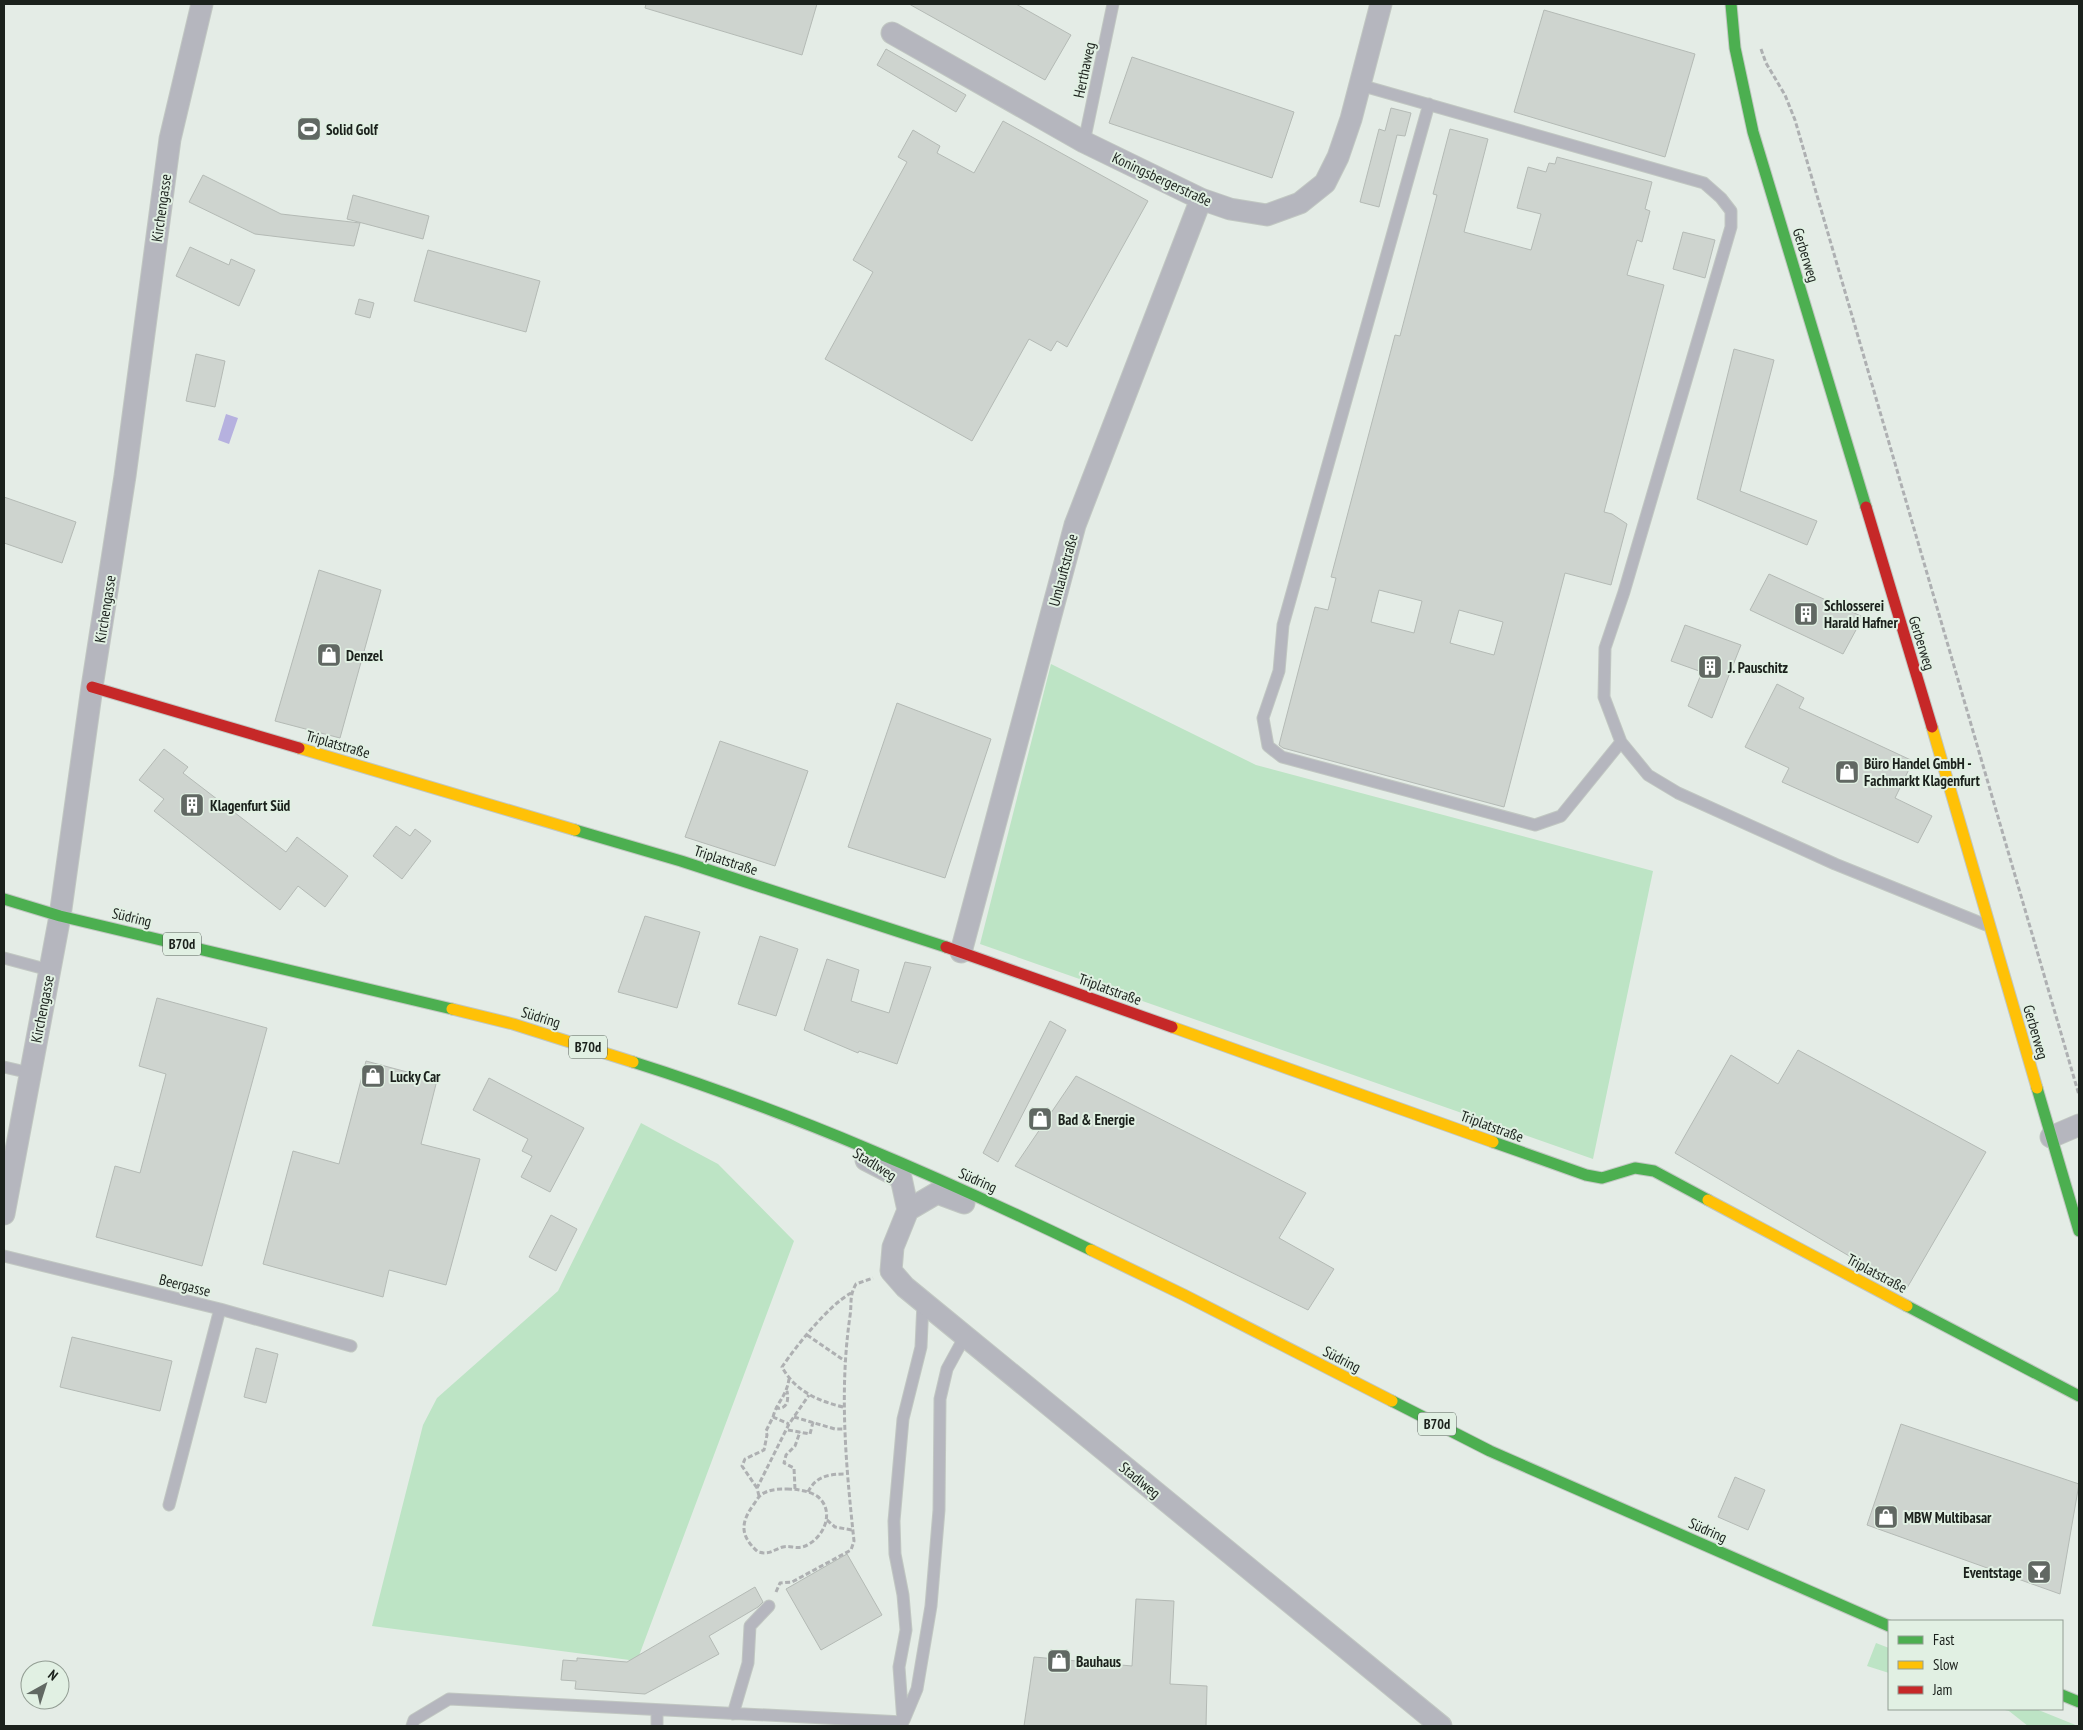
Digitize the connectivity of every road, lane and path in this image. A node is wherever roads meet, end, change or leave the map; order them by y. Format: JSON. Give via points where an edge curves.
{"nodes":[{"id":1,"x":202,"y":4,"type":"edge"},
{"id":2,"x":1113,"y":4,"type":"edge"},
{"id":3,"x":1381,"y":4,"type":"edge"},
{"id":4,"x":1731,"y":4,"type":"edge"},
{"id":5,"x":892,"y":33,"type":"dead end"},
{"id":6,"x":1760,"y":45,"type":"dead end"},
{"id":7,"x":1360,"y":84,"type":"junction"},
{"id":8,"x":1429,"y":104,"type":"junction"},
{"id":9,"x":1084,"y":142,"type":"junction"},
{"id":10,"x":1201,"y":199,"type":"junction"},
{"id":11,"x":92,"y":687,"type":"junction"},
{"id":12,"x":1621,"y":742,"type":"junction"},
{"id":13,"x":4,"y":899,"type":"edge"},
{"id":14,"x":60,"y":916,"type":"junction"},
{"id":15,"x":1990,"y":927,"type":"junction"},
{"id":16,"x":961,"y":952,"type":"junction"},
{"id":17,"x":4,"y":958,"type":"edge"},
{"id":18,"x":49,"y":970,"type":"junction"},
{"id":19,"x":4,"y":1067,"type":"edge"},
{"id":20,"x":30,"y":1074,"type":"junction"},
{"id":21,"x":2079,"y":1095,"type":"edge"},
{"id":22,"x":2079,"y":1125,"type":"edge"},
{"id":23,"x":824,"y":1129,"type":"junction"},
{"id":24,"x":2051,"y":1137,"type":"junction"},
{"id":25,"x":8,"y":1166,"type":"edge"},
{"id":26,"x":994,"y":1203,"type":"junction"},
{"id":27,"x":908,"y":1210,"type":"junction"},
{"id":28,"x":4,"y":1214,"type":"edge"},
{"id":29,"x":2079,"y":1231,"type":"edge"},
{"id":30,"x":4,"y":1256,"type":"edge"},
{"id":31,"x":891,"y":1271,"type":"junction"},
{"id":32,"x":850,"y":1293,"type":"junction"},
{"id":33,"x":923,"y":1302,"type":"junction"},
{"id":34,"x":220,"y":1309,"type":"junction"},
{"id":35,"x":807,"y":1335,"type":"junction"},
{"id":36,"x":965,"y":1336,"type":"junction"},
{"id":37,"x":352,"y":1346,"type":"dead end"},
{"id":38,"x":845,"y":1361,"type":"junction"},
{"id":39,"x":789,"y":1378,"type":"junction"},
{"id":40,"x":787,"y":1391,"type":"junction"},
{"id":41,"x":809,"y":1395,"type":"junction"},
{"id":42,"x":2079,"y":1396,"type":"edge"},
{"id":43,"x":843,"y":1407,"type":"junction"},
{"id":44,"x":775,"y":1408,"type":"junction"},
{"id":45,"x":773,"y":1417,"type":"junction"},
{"id":46,"x":794,"y":1418,"type":"junction"},
{"id":47,"x":813,"y":1422,"type":"junction"},
{"id":48,"x":790,"y":1424,"type":"junction"},
{"id":49,"x":844,"y":1429,"type":"junction"},
{"id":50,"x":788,"y":1430,"type":"junction"},
{"id":51,"x":800,"y":1432,"type":"junction"},
{"id":52,"x":846,"y":1474,"type":"junction"},
{"id":53,"x":757,"y":1488,"type":"junction"},
{"id":54,"x":795,"y":1489,"type":"junction"},
{"id":55,"x":808,"y":1492,"type":"junction"},
{"id":56,"x":759,"y":1496,"type":"junction"},
{"id":57,"x":169,"y":1505,"type":"dead end"},
{"id":58,"x":827,"y":1519,"type":"junction"},
{"id":59,"x":852,"y":1530,"type":"junction"},
{"id":60,"x":769,"y":1606,"type":"joint"},
{"id":61,"x":1888,"y":1626,"type":"edge"},
{"id":62,"x":2063,"y":1695,"type":"edge"},
{"id":63,"x":2079,"y":1702,"type":"edge"},
{"id":64,"x":658,"y":1710,"type":"junction"},
{"id":65,"x":733,"y":1714,"type":"junction"},
{"id":66,"x":903,"y":1722,"type":"junction"},
{"id":67,"x":889,"y":1724,"type":"edge"},
{"id":68,"x":412,"y":1726,"type":"edge"},
{"id":69,"x":657,"y":1726,"type":"edge"},
{"id":70,"x":1440,"y":1726,"type":"edge"}],
"edges":[{"from":1,"to":11,"type":"street","name":"Kirchengasse","via":[[170,139],[126,476]]},
{"from":2,"to":9,"type":"lane","name":"Herthaweg"},
{"from":3,"to":7,"type":"street","name":"Koningsbergerstraße"},
{"from":4,"to":15,"type":"street","name":"Gerberweg","via":[[1735,48],[1753,132]]},
{"from":5,"to":9,"type":"street","name":"Koningsbergerstraße"},
{"from":6,"to":21,"type":"path","via":[[1795,120]]},
{"from":7,"to":8,"type":"lane"},
{"from":7,"to":10,"type":"street","name":"Koningsbergerstraße","via":[[1338,157],[1325,182],[1300,203],[1267,216]]},
{"from":8,"to":12,"type":"lane","via":[[1704,184],[1722,198],[1730,211],[1731,227],[1605,648],[1604,697]]},
{"from":8,"to":12,"type":"lane","via":[[1283,625],[1279,671],[1263,718],[1268,746],[1282,757],[1535,824],[1561,816]]},
{"from":9,"to":10,"type":"street","name":"Koningsbergerstraße"},
{"from":10,"to":16,"type":"street","name":"Umlauftstraße","via":[[1075,525]]},
{"from":11,"to":14,"type":"street","name":"Kirchengasse"},
{"from":11,"to":16,"type":"street","name":"Triplatstraße","via":[[681,861]]},
{"from":12,"to":15,"type":"lane","via":[[1648,775],[1678,793],[1834,864]]},
{"from":13,"to":14,"type":"street","name":"Südring","number":"B70d"},
{"from":14,"to":18,"type":"street","name":"Kirchengasse"},
{"from":14,"to":23,"type":"street","name":"Südring","number":"B70d","via":[[513,1024],[694,1081]]},
{"from":15,"to":24,"type":"street","name":"Gerberweg"},
{"from":16,"to":42,"type":"street","name":"Triplatstraße","via":[[1586,1175],[1602,1178],[1635,1168],[1654,1171]]},
{"from":17,"to":18,"type":"lane"},
{"from":18,"to":20,"type":"street","name":"Kirchengasse"},
{"from":19,"to":20,"type":"lane"},
{"from":20,"to":25,"type":"street","name":"Kirchengasse"},
{"from":22,"to":24,"type":"street"},
{"from":23,"to":26,"type":"street","name":"Südring","number":"B70d"},
{"from":23,"to":27,"type":"street","name":"Stadlweg","via":[[863,1158],[901,1178]]},
{"from":24,"to":29,"type":"street","name":"Gerberweg"},
{"from":25,"to":28,"type":"street","name":"Kirchengasse"},
{"from":26,"to":27,"type":"street","via":[[970,1205],[937,1193]]},
{"from":26,"to":61,"type":"street","name":"Südring","number":"B70d","via":[[1184,1295],[1490,1451]]},
{"from":27,"to":31,"type":"street","via":[[893,1247]]},
{"from":30,"to":34,"type":"lane","name":"Beergasse"},
{"from":31,"to":32,"type":"path","via":[[856,1284]]},
{"from":31,"to":33,"type":"street","name":"Stadlweg"},
{"from":32,"to":35,"type":"path","via":[[840,1299]]},
{"from":32,"to":38,"type":"path","via":[[852,1305]]},
{"from":33,"to":36,"type":"street","name":"Stadlweg"},
{"from":33,"to":66,"type":"lane","via":[[921,1346],[903,1419],[894,1521],[895,1554],[906,1630],[899,1667]]},
{"from":34,"to":37,"type":"lane"},
{"from":34,"to":57,"type":"lane","name":"Beergasse"},
{"from":35,"to":38,"type":"path"},
{"from":35,"to":39,"type":"path","via":[[782,1367]]},
{"from":36,"to":66,"type":"lane","via":[[947,1369],[940,1399],[939,1510],[931,1606],[917,1689]]},
{"from":36,"to":70,"type":"street","name":"Stadlweg"},
{"from":38,"to":43,"type":"path"},
{"from":39,"to":40,"type":"path"},
{"from":39,"to":41,"type":"path"},
{"from":40,"to":44,"type":"path"},
{"from":40,"to":44,"type":"path","via":[[789,1400],[786,1405]]},
{"from":41,"to":43,"type":"path","via":[[821,1402]]},
{"from":41,"to":46,"type":"path"},
{"from":43,"to":49,"type":"path"},
{"from":44,"to":45,"type":"path"},
{"from":45,"to":48,"type":"path"},
{"from":45,"to":53,"type":"path","via":[[766,1431],[764,1450],[745,1459],[742,1466]]},
{"from":46,"to":47,"type":"path"},
{"from":46,"to":48,"type":"path"},
{"from":47,"to":49,"type":"path"},
{"from":47,"to":51,"type":"path","via":[[810,1434]]},
{"from":48,"to":50,"type":"path"},
{"from":49,"to":52,"type":"path"},
{"from":50,"to":51,"type":"path"},
{"from":50,"to":53,"type":"path"},
{"from":51,"to":54,"type":"path","via":[[784,1463],[794,1468]]},
{"from":52,"to":55,"type":"path","via":[[826,1474],[812,1484]]},
{"from":52,"to":59,"type":"path"},
{"from":53,"to":56,"type":"path"},
{"from":54,"to":55,"type":"path"},
{"from":54,"to":56,"type":"path","via":[[767,1491]]},
{"from":55,"to":58,"type":"path","via":[[823,1503]]},
{"from":56,"to":58,"type":"path","via":[[743,1527],[745,1536],[758,1552],[765,1554],[782,1547],[808,1545],[820,1536]]},
{"from":58,"to":59,"type":"path","via":[[835,1527]]},
{"from":59,"to":60,"type":"path","via":[[854,1541],[851,1550],[792,1582],[780,1583]]},
{"from":60,"to":65,"type":"lane","via":[[750,1626],[748,1662]]},
{"from":62,"to":63,"type":"street"},
{"from":64,"to":65,"type":"lane"},
{"from":64,"to":68,"type":"lane","via":[[449,1699],[414,1720]]},
{"from":64,"to":69,"type":"lane"},
{"from":65,"to":67,"type":"lane"},
{"from":66,"to":67,"type":"lane"}]}
